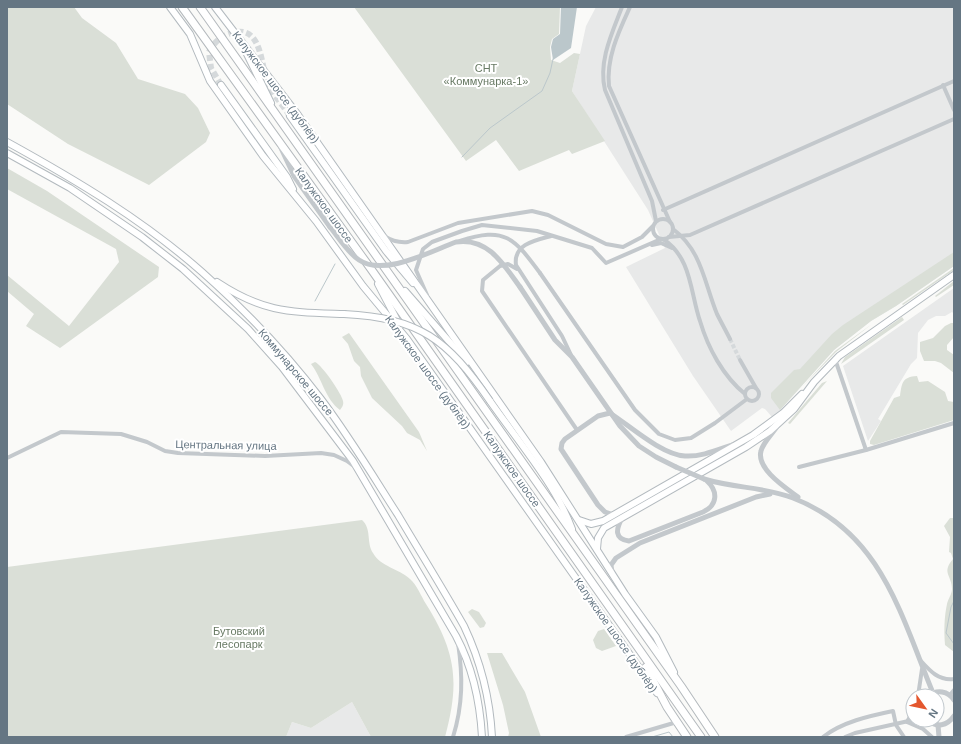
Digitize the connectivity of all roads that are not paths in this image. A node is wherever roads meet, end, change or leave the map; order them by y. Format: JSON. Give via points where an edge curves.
{"nodes":[{"id":1,"x":170,"y":7,"type":"edge"},
{"id":2,"x":182,"y":7,"type":"edge"},
{"id":3,"x":200,"y":7,"type":"edge"},
{"id":4,"x":215,"y":7,"type":"edge"},
{"id":5,"x":622,"y":7,"type":"edge"},
{"id":6,"x":630,"y":7,"type":"edge"},
{"id":7,"x":238,"y":37,"type":"junction"},
{"id":8,"x":954,"y":80,"type":"edge"},
{"id":9,"x":221,"y":85,"type":"tunnel mouth"},
{"id":10,"x":943,"y":85,"type":"junction"},
{"id":11,"x":954,"y":110,"type":"edge"},
{"id":12,"x":290,"y":116,"type":"tunnel mouth"},
{"id":13,"x":954,"y":119,"type":"edge"},
{"id":14,"x":280,"y":120,"type":"junction"},
{"id":15,"x":277,"y":140,"type":"junction"},
{"id":16,"x":7,"y":142,"type":"edge"},
{"id":17,"x":7,"y":153,"type":"edge"},
{"id":18,"x":301,"y":203,"type":"junction"},
{"id":19,"x":663,"y":210,"type":"junction"},
{"id":20,"x":656,"y":221,"type":"junction"},
{"id":21,"x":670,"y":222,"type":"junction"},
{"id":22,"x":653,"y":226,"type":"junction"},
{"id":23,"x":673,"y":229,"type":"junction"},
{"id":24,"x":382,"y":235,"type":"junction"},
{"id":25,"x":552,"y":236,"type":"junction"},
{"id":26,"x":682,"y":236,"type":"junction"},
{"id":27,"x":669,"y":237,"type":"junction"},
{"id":28,"x":662,"y":239,"type":"junction"},
{"id":29,"x":456,"y":242,"type":"junction"},
{"id":30,"x":646,"y":246,"type":"junction"},
{"id":31,"x":680,"y":254,"type":"junction"},
{"id":32,"x":384,"y":267,"type":"junction"},
{"id":33,"x":371,"y":269,"type":"junction"},
{"id":34,"x":517,"y":269,"type":"junction"},
{"id":35,"x":202,"y":272,"type":"junction"},
{"id":36,"x":954,"y":275,"type":"edge"},
{"id":37,"x":430,"y":302,"type":"junction"},
{"id":38,"x":407,"y":339,"type":"junction"},
{"id":39,"x":730,"y":339,"type":"tunnel mouth"},
{"id":40,"x":572,"y":357,"type":"junction"},
{"id":41,"x":835,"y":359,"type":"junction"},
{"id":42,"x":740,"y":360,"type":"tunnel mouth"},
{"id":43,"x":486,"y":382,"type":"junction"},
{"id":44,"x":814,"y":382,"type":"junction"},
{"id":45,"x":756,"y":389,"type":"junction"},
{"id":46,"x":745,"y":394,"type":"junction"},
{"id":47,"x":747,"y":399,"type":"junction"},
{"id":48,"x":610,"y":413,"type":"junction"},
{"id":49,"x":954,"y":423,"type":"edge"},
{"id":50,"x":778,"y":424,"type":"junction"},
{"id":51,"x":577,"y":430,"type":"junction"},
{"id":52,"x":741,"y":442,"type":"junction"},
{"id":53,"x":342,"y":445,"type":"junction"},
{"id":54,"x":866,"y":450,"type":"junction"},
{"id":55,"x":334,"y":455,"type":"junction"},
{"id":56,"x":7,"y":458,"type":"edge"},
{"id":57,"x":799,"y":466,"type":"dead end"},
{"id":58,"x":359,"y":470,"type":"junction"},
{"id":59,"x":704,"y":479,"type":"junction"},
{"id":60,"x":775,"y":493,"type":"junction"},
{"id":61,"x":805,"y":503,"type":"junction"},
{"id":62,"x":614,"y":515,"type":"junction"},
{"id":63,"x":622,"y":518,"type":"junction"},
{"id":64,"x":579,"y":520,"type":"junction"},
{"id":65,"x":574,"y":535,"type":"junction"},
{"id":66,"x":597,"y":550,"type":"junction"},
{"id":67,"x":613,"y":575,"type":"junction"},
{"id":68,"x":456,"y":636,"type":"junction"},
{"id":69,"x":635,"y":645,"type":"junction"},
{"id":70,"x":918,"y":657,"type":"junction"},
{"id":71,"x":922,"y":668,"type":"junction"},
{"id":72,"x":954,"y":678,"type":"edge"},
{"id":73,"x":681,"y":686,"type":"junction"},
{"id":74,"x":919,"y":688,"type":"edge"},
{"id":75,"x":928,"y":688,"type":"edge"},
{"id":76,"x":954,"y":690,"type":"edge"},
{"id":77,"x":945,"y":693,"type":"edge"},
{"id":78,"x":950,"y":695,"type":"junction"},
{"id":79,"x":954,"y":700,"type":"edge"},
{"id":80,"x":667,"y":707,"type":"junction"},
{"id":81,"x":954,"y":716,"type":"edge"},
{"id":82,"x":677,"y":722,"type":"junction"},
{"id":83,"x":905,"y":722,"type":"edge"},
{"id":84,"x":945,"y":724,"type":"edge"},
{"id":85,"x":896,"y":725,"type":"junction"},
{"id":86,"x":920,"y":728,"type":"edge"},
{"id":87,"x":453,"y":737,"type":"edge"},
{"id":88,"x":482,"y":737,"type":"edge"},
{"id":89,"x":492,"y":737,"type":"edge"},
{"id":90,"x":626,"y":737,"type":"edge"},
{"id":91,"x":687,"y":737,"type":"edge"},
{"id":92,"x":701,"y":737,"type":"edge"},
{"id":93,"x":715,"y":737,"type":"edge"},
{"id":94,"x":823,"y":737,"type":"edge"},
{"id":95,"x":845,"y":737,"type":"edge"},
{"id":96,"x":904,"y":737,"type":"edge"},
{"id":97,"x":932,"y":737,"type":"edge"}],
"edges":[{"from":1,"to":18,"type":"main road","name":"Калужское шоссе (дублёр)","via":[[190,34],[210,81],[263,156]]},
{"from":2,"to":15,"type":"highway","name":"Калужское шоссе"},
{"from":3,"to":14,"type":"highway","name":"Калужское шоссе"},
{"from":4,"to":7,"type":"main road","name":"Калужское шоссе (дублёр)"},
{"from":5,"to":20,"type":"street","via":[[606,51],[602,80],[652,202]]},
{"from":6,"to":19,"type":"street","via":[[612,54],[608,75],[609,86]]},
{"from":7,"to":14,"type":"main road"},
{"from":7,"to":24,"type":"main road","name":"Калужское шоссе (дублёр)","via":[[298,115]]},
{"from":8,"to":10,"type":"street"},
{"from":9,"to":18,"type":"main road","via":[[287,177]]},
{"from":10,"to":11,"type":"street"},
{"from":10,"to":19,"type":"street"},
{"from":12,"to":37,"type":"main road","via":[[386,251]]},
{"from":13,"to":26,"type":"street","via":[[713,225]]},
{"from":14,"to":32,"type":"highway","name":"Калужское шоссе"},
{"from":15,"to":29,"type":"street","bridge":true,"via":[[294,176],[330,227],[352,254],[364,262],[377,266],[398,263]]},
{"from":15,"to":33,"type":"highway","name":"Калужское шоссе"},
{"from":16,"to":35,"type":"main road","name":"Коммунарское шоссе","via":[[75,179],[148,229]]},
{"from":17,"to":53,"type":"main road","name":"Коммунарское шоссе","via":[[82,196],[183,269],[248,329],[282,367]]},
{"from":18,"to":38,"type":"main road","name":"Калужское шоссе (дублёр)","via":[[363,286]]},
{"from":19,"to":21,"type":"street"},
{"from":20,"to":21,"type":"street","via":[[662,219]]},
{"from":20,"to":22,"type":"street"},
{"from":21,"to":23,"type":"street"},
{"from":22,"to":24,"type":"street","via":[[642,237],[623,247],[606,244],[548,215],[532,211],[458,223],[408,242],[392,241]]},
{"from":22,"to":28,"type":"street","via":[[654,234]]},
{"from":23,"to":26,"type":"street"},
{"from":23,"to":27,"type":"street"},
{"from":24,"to":37,"type":"main road","name":"Калужское шоссе (дублёр)"},
{"from":25,"to":30,"type":"street","via":[[592,248],[606,263]]},
{"from":25,"to":34,"type":"street","via":[[533,241],[522,248],[516,259]]},
{"from":25,"to":37,"type":"street","via":[[537,231],[482,225],[432,242],[423,249],[416,270]]},
{"from":26,"to":27,"type":"street"},
{"from":26,"to":39,"type":"street","via":[[692,248]]},
{"from":27,"to":28,"type":"street"},
{"from":28,"to":30,"type":"street"},
{"from":28,"to":31,"type":"street"},
{"from":29,"to":40,"type":"street","bridge":true,"via":[[470,241],[491,251],[504,264],[556,340]]},
{"from":29,"to":47,"type":"street","bridge":true,"via":[[489,233],[509,238],[521,249],[635,410],[659,434],[675,440],[687,439],[733,411]]},
{"from":30,"to":31,"type":"street","via":[[661,244],[671,247]]},
{"from":31,"to":46,"type":"street","via":[[690,278],[693,299],[709,346]]},
{"from":32,"to":43,"type":"main road"},
{"from":32,"to":65,"type":"highway","name":"Калужское шоссе"},
{"from":33,"to":38,"type":"main road"},
{"from":33,"to":69,"type":"highway","name":"Калужское шоссе"},
{"from":34,"to":40,"type":"street","via":[[562,336]]},
{"from":34,"to":51,"type":"street","via":[[508,264],[500,266],[483,280],[482,291]]},
{"from":35,"to":65,"type":"main road","bridge":true,"via":[[232,292],[268,308],[291,312],[388,318],[420,329],[434,338],[461,361],[490,401],[555,495]]},
{"from":35,"to":89,"type":"main road","name":"Коммунарское шоссе","via":[[289,360],[321,399],[361,457],[464,626],[485,684]]},
{"from":36,"to":41,"type":"main road"},
{"from":37,"to":43,"type":"main road","name":"Калужское шоссе (дублёр)"},
{"from":38,"to":80,"type":"main road","name":"Калужское шоссе (дублёр)"},
{"from":40,"to":48,"type":"street"},
{"from":41,"to":44,"type":"main road"},
{"from":41,"to":54,"type":"street"},
{"from":42,"to":45,"type":"street"},
{"from":43,"to":64,"type":"main road","name":"Калужское шоссе (дублёр)"},
{"from":44,"to":50,"type":"main road"},
{"from":44,"to":52,"type":"main road","via":[[775,419]]},
{"from":45,"to":46,"type":"street","via":[[749,388]]},
{"from":45,"to":47,"type":"street","via":[[757,398],[754,401]]},
{"from":46,"to":47,"type":"street"},
{"from":48,"to":51,"type":"street","via":[[598,416]]},
{"from":48,"to":52,"type":"street","via":[[659,447],[676,455],[698,455]]},
{"from":48,"to":59,"type":"street","bridge":true,"via":[[639,446]]},
{"from":49,"to":54,"type":"street"},
{"from":50,"to":61,"type":"street","via":[[762,449],[761,460],[776,480]]},
{"from":50,"to":63,"type":"main road","via":[[746,447]]},
{"from":51,"to":62,"type":"street","via":[[563,441],[562,452],[598,506]]},
{"from":52,"to":62,"type":"main road"},
{"from":53,"to":55,"type":"street","via":[[341,453]]},
{"from":53,"to":58,"type":"main road","name":"Коммунарское шоссе"},
{"from":54,"to":57,"type":"street"},
{"from":55,"to":56,"type":"street","name":"Центральная улица","via":[[321,452],[265,456],[178,453],[165,451],[148,442],[121,434],[61,432]]},
{"from":55,"to":58,"type":"street","name":"Центральная улица","via":[[347,460]]},
{"from":58,"to":68,"type":"main road","name":"Коммунарское шоссе"},
{"from":59,"to":60,"type":"street"},
{"from":59,"to":63,"type":"street","via":[[713,487],[715,493],[714,502],[707,510],[629,542],[620,539],[617,534],[617,526]]},
{"from":60,"to":61,"type":"street"},
{"from":60,"to":67,"type":"street","via":[[750,499],[640,543],[614,560],[611,568]]},
{"from":61,"to":70,"type":"street","via":[[839,524],[872,558],[894,598]]},
{"from":62,"to":64,"type":"main road","via":[[597,523]]},
{"from":63,"to":66,"type":"main road","via":[[602,531],[597,542]]},
{"from":64,"to":66,"type":"main road","name":"Калужское шоссе (дублёр)"},
{"from":65,"to":73,"type":"highway","name":"Калужское шоссе"},
{"from":66,"to":67,"type":"main road","name":"Калужское шоссе (дублёр)"},
{"from":67,"to":73,"type":"main road","name":"Калужское шоссе (дублёр)","via":[[656,637]]},
{"from":68,"to":87,"type":"street","via":[[462,690],[458,723]]},
{"from":68,"to":88,"type":"main road","name":"Коммунарское шоссе","via":[[476,686]]},
{"from":69,"to":80,"type":"highway"},
{"from":69,"to":92,"type":"highway","name":"Калужское шоссе"},
{"from":70,"to":71,"type":"street"},
{"from":70,"to":72,"type":"street","via":[[935,675],[946,679]]},
{"from":71,"to":74,"type":"street"},
{"from":71,"to":75,"type":"street"},
{"from":73,"to":93,"type":"highway","name":"Калужское шоссе"},
{"from":76,"to":78,"type":"street"},
{"from":77,"to":78,"type":"street"},
{"from":78,"to":79,"type":"street"},
{"from":80,"to":82,"type":"highway","name":"Калужское шоссе (дублёр)"},
{"from":81,"to":84,"type":"street"},
{"from":82,"to":90,"type":"street"},
{"from":82,"to":91,"type":"highway","name":"Калужское шоссе (дублёр)"},
{"from":83,"to":85,"type":"street"},
{"from":85,"to":94,"type":"street","via":[[893,711],[856,721]]},
{"from":85,"to":95,"type":"street"},
{"from":85,"to":96,"type":"street"},
{"from":86,"to":97,"type":"street"}]}
